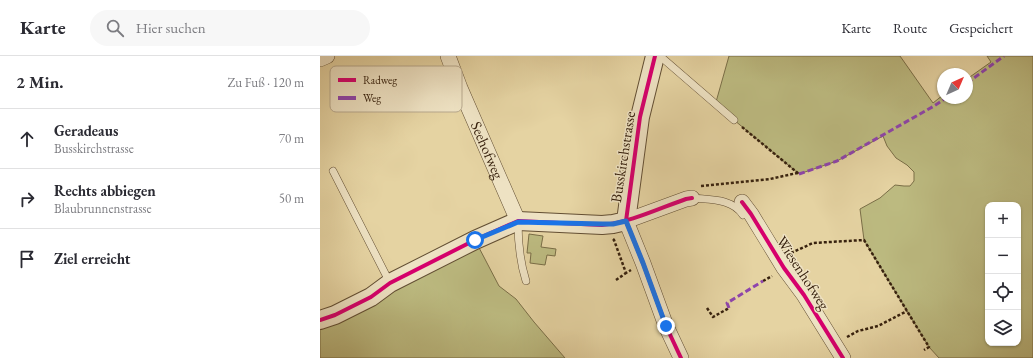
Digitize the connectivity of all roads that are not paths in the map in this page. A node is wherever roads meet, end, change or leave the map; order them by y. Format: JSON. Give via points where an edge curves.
{"nodes":[{"id":1,"x":327,"y":56,"type":"edge"},
{"id":2,"x":448,"y":56,"type":"edge"},
{"id":3,"x":655,"y":56,"type":"edge"},
{"id":4,"x":660,"y":56,"type":"edge"},
{"id":5,"x":320,"y":59,"type":"edge"},
{"id":6,"x":452,"y":66,"type":"edge"},
{"id":7,"x":462,"y":93,"type":"edge"},
{"id":8,"x":734,"y":120,"type":"road end"},
{"id":9,"x":333,"y":171,"type":"dead end"},
{"id":10,"x":692,"y":198,"type":"joint"},
{"id":11,"x":743,"y":209,"type":"joint"},
{"id":12,"x":626,"y":221,"type":"junction"},
{"id":13,"x":518,"y":222,"type":"junction"},
{"id":14,"x":526,"y":281,"type":"dead end"},
{"id":15,"x":390,"y":283,"type":"junction"},
{"id":16,"x":320,"y":320,"type":"edge"},
{"id":17,"x":681,"y":358,"type":"edge"},
{"id":18,"x":843,"y":358,"type":"edge"}],
"edges":[{"from":1,"to":5,"type":"street"},
{"from":2,"to":6,"type":"street","name":"Seehofweg"},
{"from":3,"to":12,"type":"street","name":"Busskirchstrasse","via":[[640,117]]},
{"from":4,"to":8,"type":"lane"},
{"from":7,"to":13,"type":"street","name":"Seehofweg"},
{"from":9,"to":15,"type":"lane"},
{"from":10,"to":11,"type":"lane","via":[[726,202],[739,210]]},
{"from":10,"to":12,"type":"street"},
{"from":11,"to":18,"type":"street","name":"Wiesenhofweg","via":[[751,214]]},
{"from":12,"to":13,"type":"street","name":"Busskirchstrasse","via":[[613,224]]},
{"from":12,"to":17,"type":"street"},
{"from":13,"to":14,"type":"lane","via":[[520,254]]},
{"from":13,"to":15,"type":"street","name":"Busskirchstrasse","via":[[475,240]]},
{"from":15,"to":16,"type":"street","name":"Busskirchstrasse","via":[[371,297]]}]}
